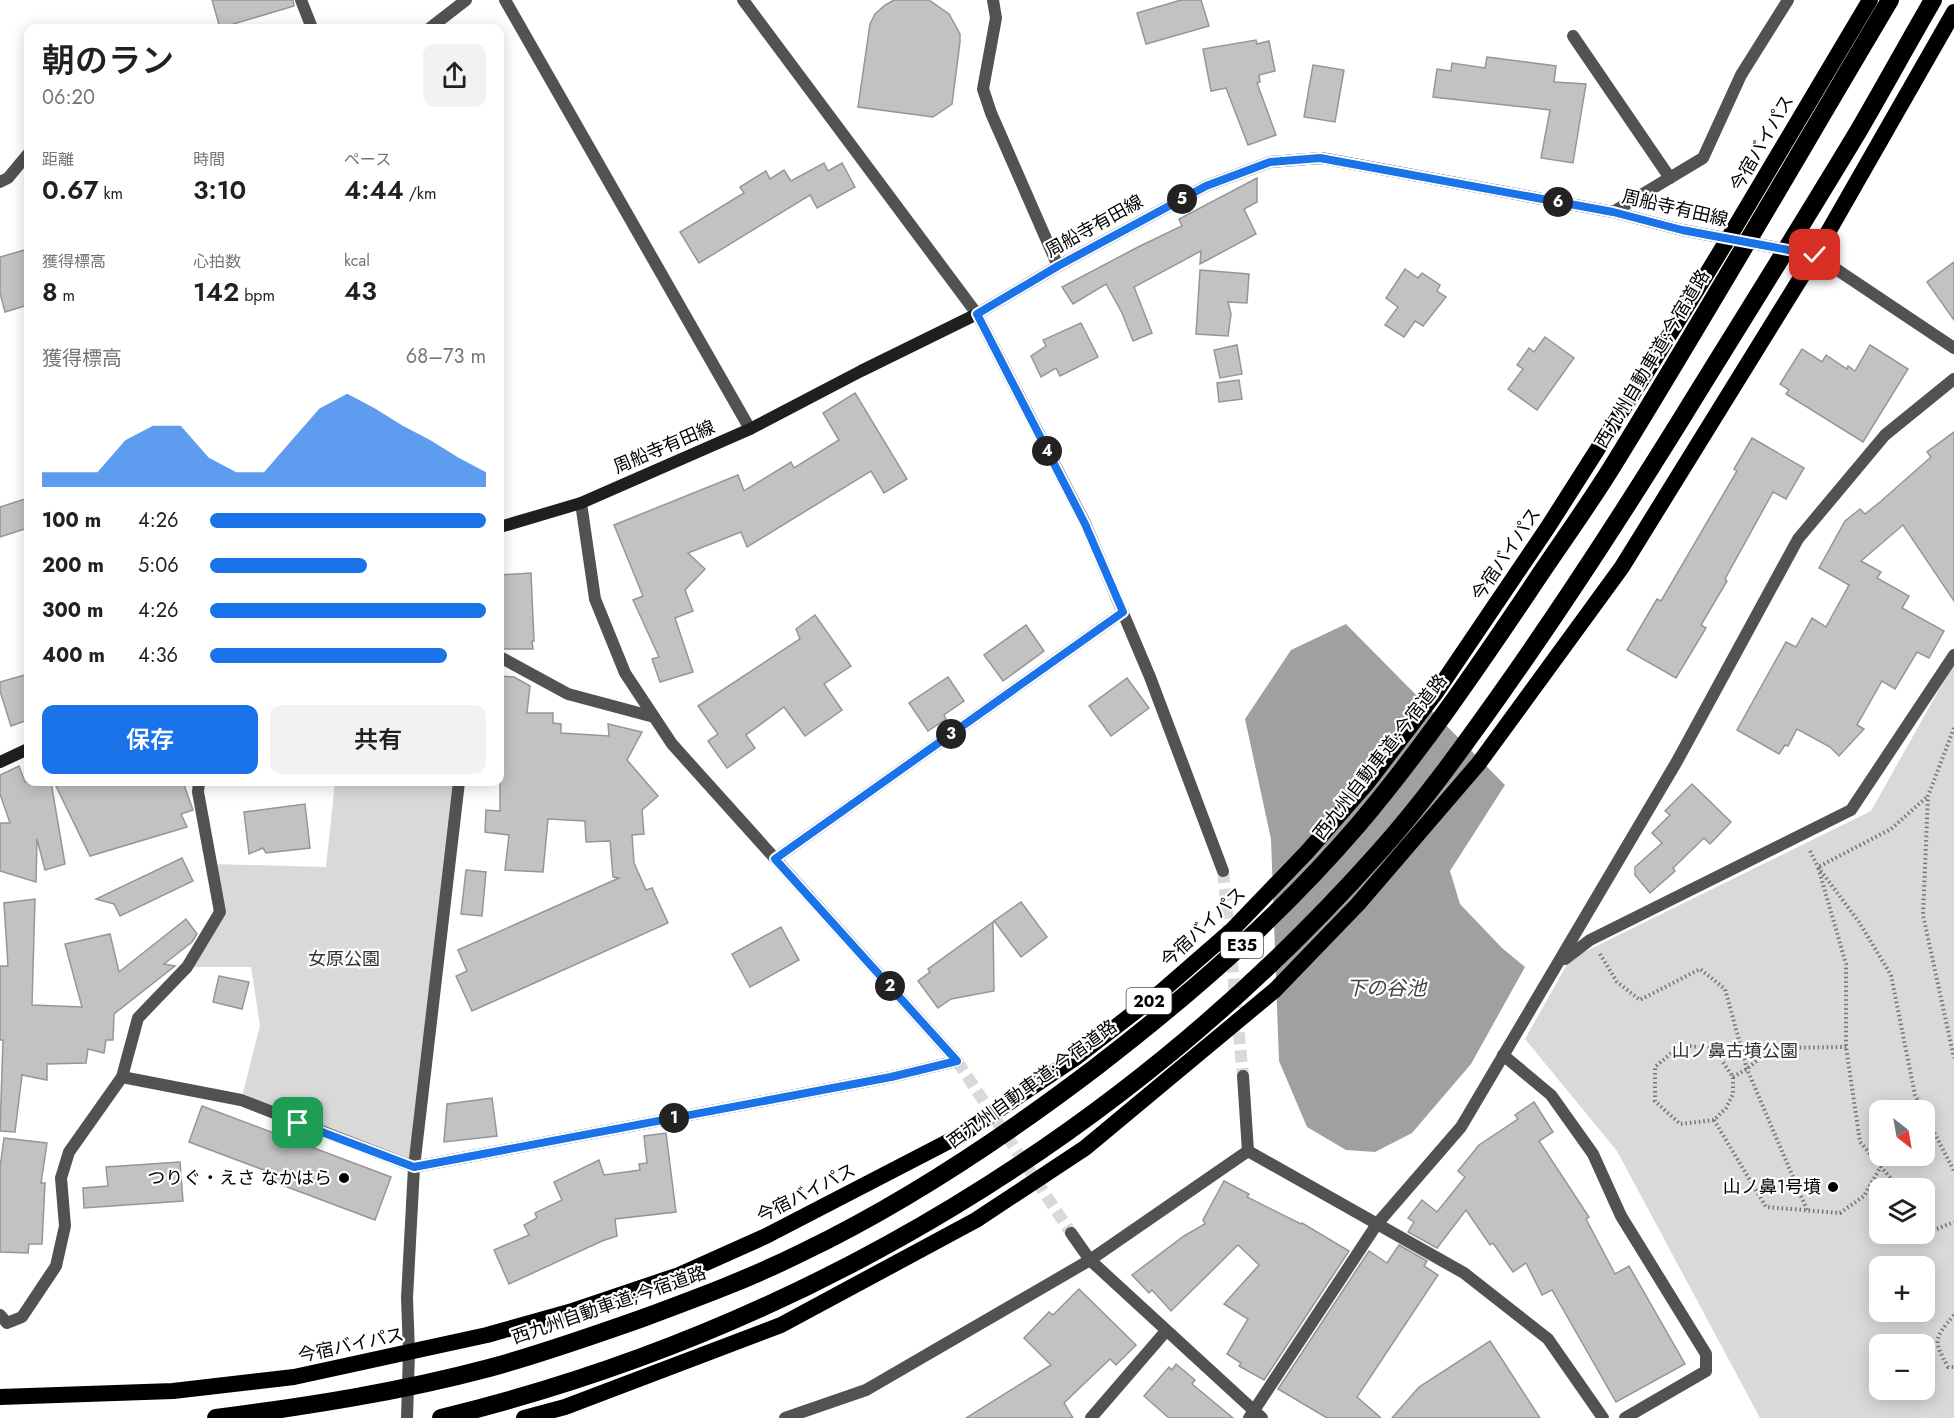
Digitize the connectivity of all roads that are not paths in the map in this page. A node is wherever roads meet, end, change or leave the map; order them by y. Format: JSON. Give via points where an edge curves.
{"nodes":[{"id":1,"x":301,"y":0,"type":"edge"},
{"id":2,"x":466,"y":0,"type":"edge"},
{"id":3,"x":505,"y":0,"type":"edge"},
{"id":4,"x":743,"y":0,"type":"edge"},
{"id":5,"x":993,"y":0,"type":"edge"},
{"id":6,"x":1788,"y":0,"type":"edge"},
{"id":7,"x":1870,"y":0,"type":"edge"},
{"id":8,"x":1890,"y":0,"type":"edge"},
{"id":9,"x":1933,"y":0,"type":"edge"},
{"id":10,"x":1954,"y":12,"type":"edge"},
{"id":11,"x":310,"y":24,"type":"edge"},
{"id":12,"x":435,"y":24,"type":"edge"},
{"id":13,"x":1573,"y":36,"type":"dead end"},
{"id":14,"x":24,"y":159,"type":"edge"},
{"id":15,"x":1670,"y":178,"type":"junction"},
{"id":16,"x":0,"y":182,"type":"edge"},
{"id":17,"x":1613,"y":212,"type":"junction"},
{"id":18,"x":1728,"y":239,"type":"junction"},
{"id":19,"x":1815,"y":255,"type":"junction"},
{"id":20,"x":1058,"y":266,"type":"junction"},
{"id":21,"x":977,"y":314,"type":"junction"},
{"id":22,"x":1954,"y":348,"type":"edge"},
{"id":23,"x":1954,"y":379,"type":"edge"},
{"id":24,"x":750,"y":429,"type":"junction"},
{"id":25,"x":582,"y":503,"type":"junction"},
{"id":26,"x":504,"y":526,"type":"edge"},
{"id":27,"x":1123,"y":612,"type":"junction"},
{"id":28,"x":1954,"y":655,"type":"edge"},
{"id":29,"x":504,"y":659,"type":"edge"},
{"id":30,"x":654,"y":717,"type":"junction"},
{"id":31,"x":24,"y":751,"type":"edge"},
{"id":32,"x":0,"y":761,"type":"edge"},
{"id":33,"x":199,"y":786,"type":"edge"},
{"id":34,"x":459,"y":786,"type":"edge"},
{"id":35,"x":775,"y":859,"type":"junction"},
{"id":36,"x":1223,"y":871,"type":"tunnel mouth"},
{"id":37,"x":1558,"y":964,"type":"junction"},
{"id":38,"x":1503,"y":1055,"type":"junction"},
{"id":39,"x":1243,"y":1076,"type":"tunnel mouth"},
{"id":40,"x":122,"y":1077,"type":"junction"},
{"id":41,"x":1248,"y":1151,"type":"junction"},
{"id":42,"x":414,"y":1167,"type":"junction"},
{"id":43,"x":1377,"y":1224,"type":"junction"},
{"id":44,"x":1071,"y":1233,"type":"tunnel mouth"},
{"id":45,"x":1090,"y":1260,"type":"junction"},
{"id":46,"x":2,"y":1323,"type":"edge"},
{"id":47,"x":1166,"y":1331,"type":"junction"},
{"id":48,"x":409,"y":1352,"type":"junction"},
{"id":49,"x":0,"y":1397,"type":"edge"},
{"id":50,"x":1255,"y":1416,"type":"edge"},
{"id":51,"x":216,"y":1418,"type":"edge"},
{"id":52,"x":407,"y":1418,"type":"edge"},
{"id":53,"x":441,"y":1418,"type":"edge"},
{"id":54,"x":525,"y":1418,"type":"edge"},
{"id":55,"x":785,"y":1418,"type":"edge"},
{"id":56,"x":1091,"y":1418,"type":"edge"},
{"id":57,"x":1604,"y":1418,"type":"edge"},
{"id":58,"x":1625,"y":1418,"type":"edge"}],
"edges":[{"from":1,"to":11,"type":"street"},
{"from":2,"to":12,"type":"street"},
{"from":3,"to":24,"type":"street"},
{"from":4,"to":21,"type":"street"},
{"from":5,"to":20,"type":"street","via":[[996,18],[983,89]]},
{"from":6,"to":15,"type":"street","via":[[1741,75],[1703,158]]},
{"from":7,"to":18,"type":"highway","name":"今宿バイパス","number":"202"},
{"from":8,"to":51,"type":"highway","name":"西九州自動車道;今宿道路","number":"E35","via":[[1610,471],[1432,730],[1361,822],[1286,904],[1207,978],[1052,1100],[976,1152],[894,1203],[793,1257],[701,1297],[489,1368],[391,1391]]},
{"from":9,"to":53,"type":"highway","number":"E35","via":[[1860,129],[1640,486],[1541,638],[1383,848],[1305,933],[1224,1008],[1076,1128],[912,1232],[820,1281],[711,1330],[600,1372]]},
{"from":10,"to":19,"type":"highway"},
{"from":13,"to":15,"type":"street"},
{"from":14,"to":16,"type":"street"},
{"from":15,"to":17,"type":"street"},
{"from":17,"to":18,"type":"main road","name":"周船寺有田線"},
{"from":17,"to":20,"type":"main road","name":"周船寺有田線","via":[[1320,158],[1270,162],[1206,186]]},
{"from":18,"to":19,"type":"main road","name":"周船寺有田線"},
{"from":18,"to":48,"type":"highway","name":"今宿バイパス","number":"202","via":[[1548,527],[1435,694],[1368,782],[1306,852],[1232,930],[1162,991],[1078,1056],[961,1135],[766,1236],[679,1275],[569,1312]]},
{"from":19,"to":22,"type":"street"},
{"from":19,"to":54,"type":"highway","via":[[1622,567],[1479,763],[1358,904],[1275,990],[1085,1148],[976,1220],[781,1325],[565,1407]]},
{"from":20,"to":21,"type":"main road","name":"周船寺有田線"},
{"from":21,"to":24,"type":"main road","name":"周船寺有田線"},
{"from":21,"to":27,"type":"street","via":[[1085,524]]},
{"from":23,"to":37,"type":"street","via":[[1885,435],[1798,539],[1676,764]]},
{"from":24,"to":25,"type":"main road","name":"周船寺有田線"},
{"from":25,"to":26,"type":"main road","name":"周船寺有田線"},
{"from":25,"to":30,"type":"street","via":[[595,598],[625,673]]},
{"from":27,"to":35,"type":"street"},
{"from":27,"to":36,"type":"street"},
{"from":28,"to":37,"type":"street","via":[[1851,810],[1590,940]]},
{"from":29,"to":30,"type":"street","via":[[568,694]]},
{"from":30,"to":35,"type":"street","via":[[672,744]]},
{"from":31,"to":32,"type":"main road"},
{"from":33,"to":40,"type":"street","via":[[220,912],[187,968],[138,1018]]},
{"from":34,"to":42,"type":"street"},
{"from":35,"to":42,"type":"street","via":[[957,1061],[891,1077]]},
{"from":37,"to":38,"type":"street"},
{"from":38,"to":43,"type":"street","via":[[1461,1127]]},
{"from":38,"to":58,"type":"street","via":[[1551,1095],[1593,1154],[1622,1216],[1706,1354],[1706,1371]]},
{"from":39,"to":41,"type":"street"},
{"from":40,"to":42,"type":"street","via":[[241,1101]]},
{"from":40,"to":46,"type":"street","via":[[69,1152],[61,1178],[65,1226],[56,1266],[22,1317]]},
{"from":41,"to":43,"type":"street"},
{"from":41,"to":45,"type":"street"},
{"from":42,"to":48,"type":"street","via":[[407,1298]]},
{"from":43,"to":50,"type":"street"},
{"from":43,"to":57,"type":"street","via":[[1464,1273],[1548,1339]]},
{"from":44,"to":45,"type":"street"},
{"from":45,"to":47,"type":"street"},
{"from":45,"to":55,"type":"street","via":[[866,1390]]},
{"from":47,"to":50,"type":"street"},
{"from":47,"to":56,"type":"street"},
{"from":48,"to":49,"type":"highway","name":"今宿バイパス","number":"202","via":[[294,1377],[173,1391]]},
{"from":48,"to":52,"type":"street"}]}
